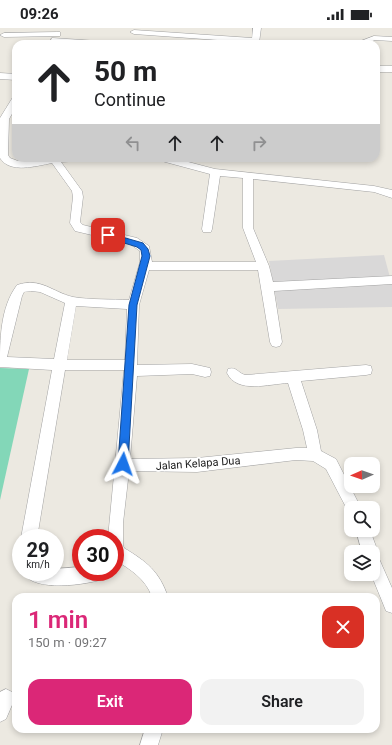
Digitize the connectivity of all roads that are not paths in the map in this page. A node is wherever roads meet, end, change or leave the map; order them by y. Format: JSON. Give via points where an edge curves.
{"nodes":[{"id":1,"x":257,"y":28,"type":"edge"},
{"id":2,"x":140,"y":31,"type":"edge"},
{"id":3,"x":4,"y":35,"type":"dead end"},
{"id":4,"x":56,"y":37,"type":"edge"},
{"id":5,"x":392,"y":39,"type":"edge"},
{"id":6,"x":80,"y":40,"type":"edge"},
{"id":7,"x":244,"y":40,"type":"edge"},
{"id":8,"x":256,"y":40,"type":"edge"},
{"id":9,"x":368,"y":40,"type":"edge"},
{"id":10,"x":380,"y":69,"type":"edge"},
{"id":11,"x":392,"y":69,"type":"edge"},
{"id":12,"x":0,"y":76,"type":"edge"},
{"id":13,"x":12,"y":77,"type":"edge"},
{"id":14,"x":12,"y":105,"type":"edge"},
{"id":15,"x":2,"y":119,"type":"edge"},
{"id":16,"x":34,"y":162,"type":"edge"},
{"id":17,"x":56,"y":162,"type":"edge"},
{"id":18,"x":176,"y":162,"type":"edge"},
{"id":19,"x":215,"y":172,"type":"junction"},
{"id":20,"x":248,"y":176,"type":"junction"},
{"id":21,"x":392,"y":194,"type":"edge"},
{"id":22,"x":207,"y":229,"type":"dead end"},
{"id":23,"x":145,"y":266,"type":"junction"},
{"id":24,"x":263,"y":266,"type":"junction"},
{"id":25,"x":392,"y":280,"type":"edge"},
{"id":26,"x":268,"y":287,"type":"junction"},
{"id":27,"x":71,"y":301,"type":"junction"},
{"id":28,"x":133,"y":305,"type":"junction"},
{"id":29,"x":276,"y":342,"type":"dead end"},
{"id":30,"x":0,"y":358,"type":"edge"},
{"id":31,"x":0,"y":362,"type":"edge"},
{"id":32,"x":58,"y":365,"type":"junction"},
{"id":33,"x":130,"y":368,"type":"junction"},
{"id":34,"x":366,"y":370,"type":"dead end"},
{"id":35,"x":205,"y":372,"type":"dead end"},
{"id":36,"x":233,"y":373,"type":"dead end"},
{"id":37,"x":292,"y":378,"type":"junction"},
{"id":38,"x":316,"y":455,"type":"junction"},
{"id":39,"x":123,"y":464,"type":"junction"},
{"id":40,"x":350,"y":501,"type":"edge"},
{"id":41,"x":30,"y":529,"type":"edge"},
{"id":42,"x":116,"y":529,"type":"edge"},
{"id":43,"x":124,"y":563,"type":"edge"},
{"id":44,"x":380,"y":578,"type":"edge"},
{"id":45,"x":159,"y":593,"type":"edge"},
{"id":46,"x":392,"y":605,"type":"edge"},
{"id":47,"x":153,"y":733,"type":"edge"},
{"id":48,"x":149,"y":745,"type":"edge"}],
"edges":[{"from":1,"to":8,"type":"street"},
{"from":2,"to":7,"type":"street"},
{"from":3,"to":4,"type":"street"},
{"from":4,"to":6,"type":"street"},
{"from":5,"to":9,"type":"street"},
{"from":10,"to":11,"type":"street"},
{"from":12,"to":13,"type":"street"},
{"from":14,"to":15,"type":"street"},
{"from":15,"to":16,"type":"street","via":[[4,160],[20,164]]},
{"from":17,"to":23,"type":"street","via":[[78,191],[76,226],[140,245],[145,249]]},
{"from":18,"to":19,"type":"street"},
{"from":19,"to":20,"type":"street"},
{"from":19,"to":22,"type":"street"},
{"from":20,"to":21,"type":"street","via":[[374,189]]},
{"from":20,"to":24,"type":"street","via":[[248,228]]},
{"from":23,"to":24,"type":"street"},
{"from":23,"to":28,"type":"street"},
{"from":24,"to":26,"type":"street"},
{"from":25,"to":26,"type":"street"},
{"from":26,"to":29,"type":"street"},
{"from":27,"to":28,"type":"street"},
{"from":27,"to":30,"type":"street","via":[[41,288],[21,288],[18,291]]},
{"from":27,"to":32,"type":"street"},
{"from":28,"to":33,"type":"street"},
{"from":31,"to":32,"type":"street"},
{"from":32,"to":33,"type":"street"},
{"from":32,"to":41,"type":"street"},
{"from":33,"to":35,"type":"street","via":[[192,369]]},
{"from":33,"to":39,"type":"street"},
{"from":34,"to":37,"type":"street"},
{"from":36,"to":37,"type":"street","via":[[242,381]]},
{"from":37,"to":38,"type":"street"},
{"from":38,"to":39,"type":"street","name":"Jalan Kelapa Dua","via":[[296,454],[197,465]]},
{"from":38,"to":40,"type":"street","via":[[331,464]]},
{"from":39,"to":42,"type":"street"},
{"from":43,"to":45,"type":"street","via":[[145,570]]},
{"from":44,"to":46,"type":"street"},
{"from":47,"to":48,"type":"street"}]}
